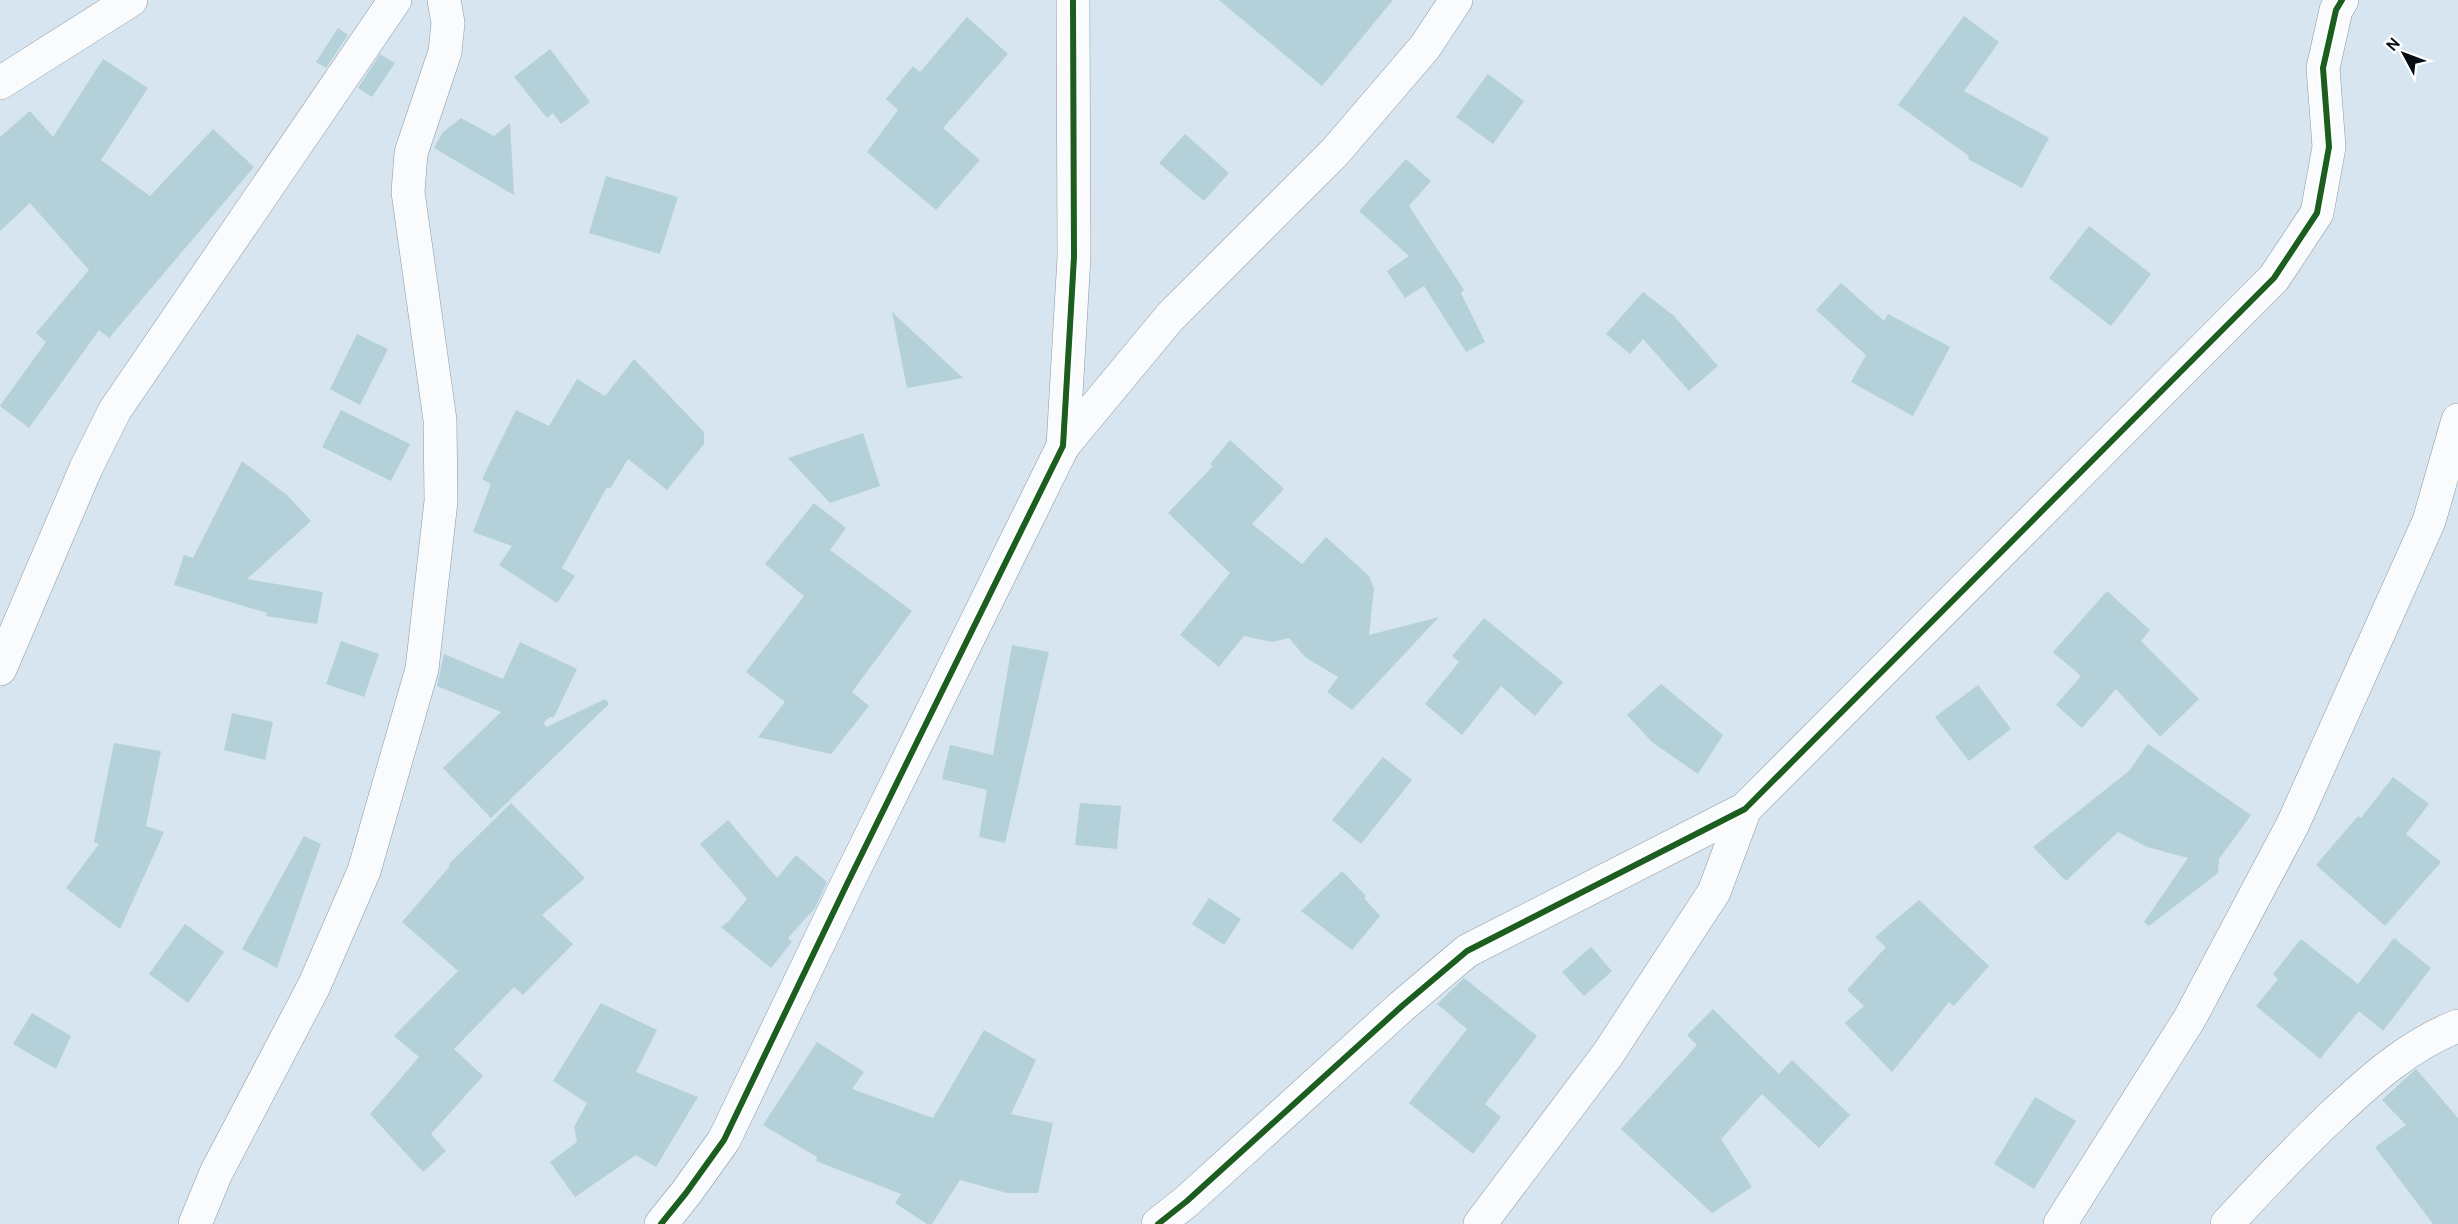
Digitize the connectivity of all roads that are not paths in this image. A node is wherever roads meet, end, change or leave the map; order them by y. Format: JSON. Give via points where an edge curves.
{"nodes":[{"id":1,"x":131,"y":0,"type":"edge"},
{"id":2,"x":395,"y":0,"type":"edge"},
{"id":3,"x":444,"y":0,"type":"edge"},
{"id":4,"x":1073,"y":0,"type":"edge"},
{"id":5,"x":1456,"y":0,"type":"edge"},
{"id":6,"x":2342,"y":0,"type":"edge"},
{"id":7,"x":0,"y":83,"type":"edge"},
{"id":8,"x":2458,"y":420,"type":"edge"},
{"id":9,"x":1063,"y":446,"type":"junction"},
{"id":10,"x":0,"y":669,"type":"edge"},
{"id":11,"x":1745,"y":809,"type":"junction"},
{"id":12,"x":2458,"y":1026,"type":"edge"},
{"id":13,"x":195,"y":1224,"type":"edge"},
{"id":14,"x":661,"y":1224,"type":"edge"},
{"id":15,"x":1158,"y":1224,"type":"edge"},
{"id":16,"x":1480,"y":1224,"type":"edge"},
{"id":17,"x":2060,"y":1224,"type":"edge"},
{"id":18,"x":2227,"y":1224,"type":"edge"}],
"edges":[{"from":1,"to":7,"type":"street"},
{"from":2,"to":10,"type":"street","via":[[115,410]]},
{"from":3,"to":13,"type":"street","via":[[448,23],[445,52],[411,153],[408,192],[440,420],[441,501],[422,669],[364,871],[314,986],[216,1173]]},
{"from":4,"to":9,"type":"street","via":[[1074,257]]},
{"from":5,"to":9,"type":"street","via":[[1425,47],[1335,152],[1170,317]]},
{"from":6,"to":11,"type":"street","via":[[2336,10],[2323,68],[2329,147],[2317,213],[2274,278]]},
{"from":8,"to":17,"type":"street","via":[[2428,521],[2293,824],[2190,1018]]},
{"from":9,"to":14,"type":"street","via":[[724,1140]]},
{"from":11,"to":15,"type":"street","via":[[1467,951]]},
{"from":11,"to":16,"type":"street","via":[[1714,892],[1608,1054]]},
{"from":12,"to":18,"type":"street","via":[[2424,1041],[2368,1082],[2284,1161]]}]}
